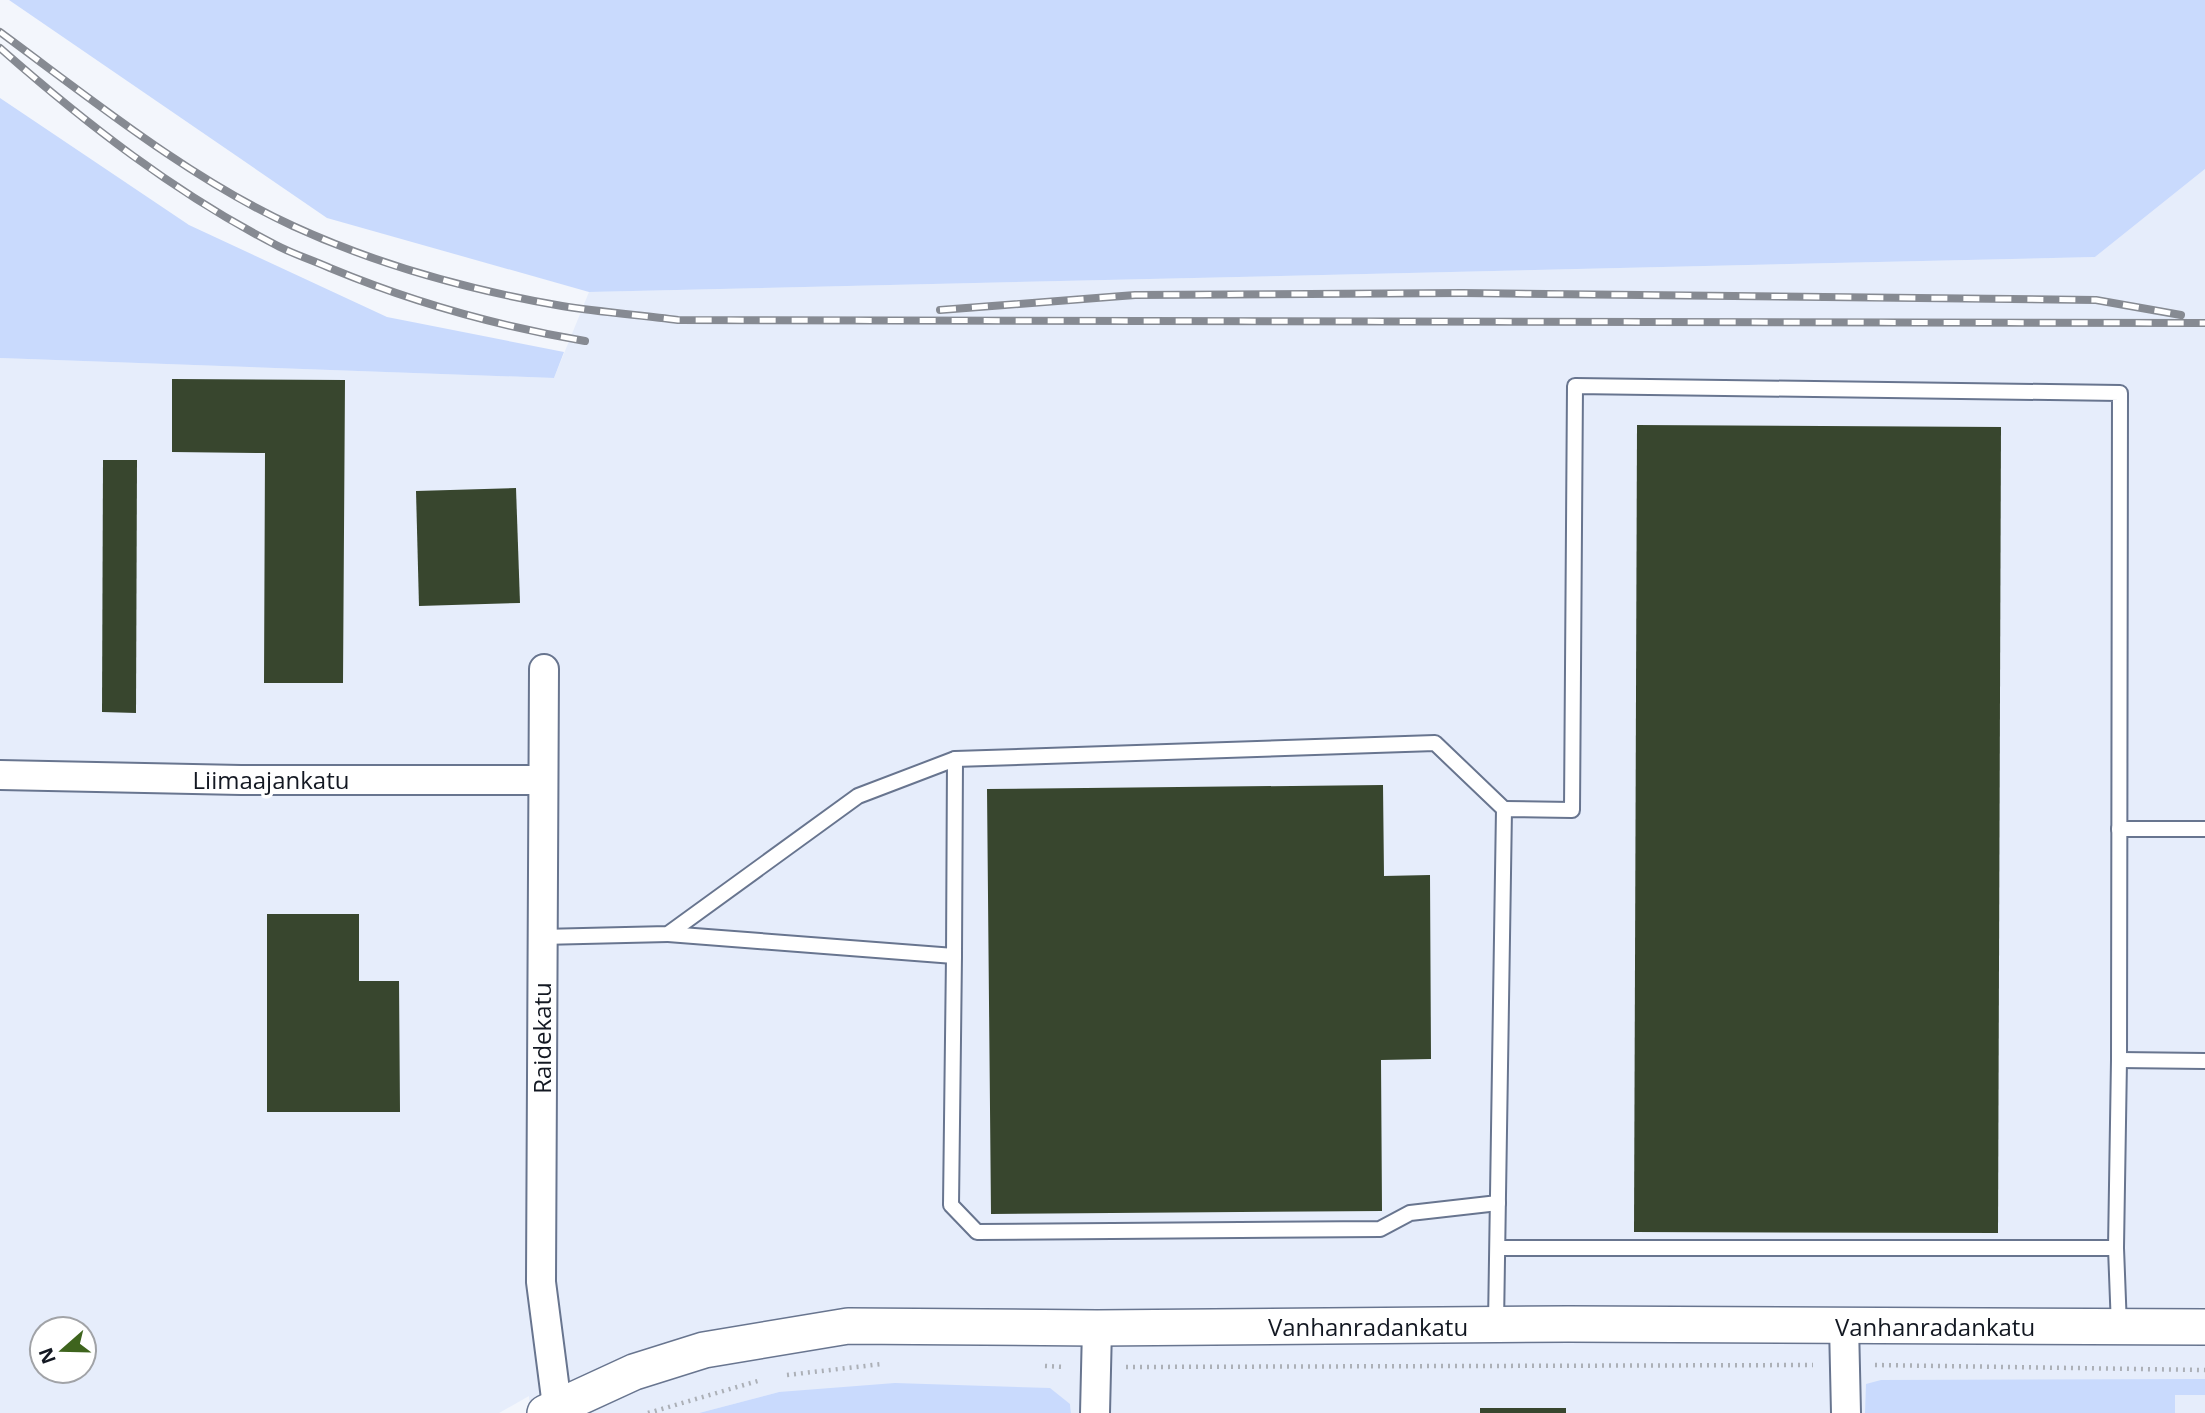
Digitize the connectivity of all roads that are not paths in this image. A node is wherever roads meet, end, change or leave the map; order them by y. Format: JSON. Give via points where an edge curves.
{"nodes":[{"id":1,"x":544,"y":669,"type":"dead end"},
{"id":2,"x":955,"y":759,"type":"junction"},
{"id":3,"x":0,"y":775,"type":"edge"},
{"id":4,"x":542,"y":780,"type":"junction"},
{"id":5,"x":1504,"y":809,"type":"junction"},
{"id":6,"x":2119,"y":829,"type":"junction"},
{"id":7,"x":2205,"y":830,"type":"edge"},
{"id":8,"x":668,"y":934,"type":"junction"},
{"id":9,"x":541,"y":937,"type":"junction"},
{"id":10,"x":954,"y":956,"type":"junction"},
{"id":11,"x":2119,"y":1060,"type":"junction"},
{"id":12,"x":2205,"y":1061,"type":"edge"},
{"id":13,"x":1498,"y":1203,"type":"junction"},
{"id":14,"x":1499,"y":1248,"type":"junction"},
{"id":15,"x":2116,"y":1248,"type":"junction"},
{"id":16,"x":1496,"y":1325,"type":"junction"},
{"id":17,"x":1844,"y":1325,"type":"junction"},
{"id":18,"x":2119,"y":1327,"type":"junction"},
{"id":19,"x":2205,"y":1327,"type":"edge"},
{"id":20,"x":1097,"y":1328,"type":"junction"},
{"id":21,"x":551,"y":1409,"type":"edge"},
{"id":22,"x":1095,"y":1413,"type":"edge"},
{"id":23,"x":1846,"y":1413,"type":"edge"}],
"edges":[{"from":1,"to":4,"type":"street","name":"Raidekatu"},
{"from":2,"to":5,"type":"lane","via":[[1435,743]]},
{"from":2,"to":8,"type":"lane","via":[[858,796]]},
{"from":2,"to":10,"type":"lane"},
{"from":3,"to":4,"type":"street","name":"Liimaajankatu"},
{"from":4,"to":9,"type":"street","name":"Raidekatu"},
{"from":5,"to":6,"type":"lane","via":[[1572,810],[1575,386],[2120,393]]},
{"from":5,"to":13,"type":"lane"},
{"from":6,"to":7,"type":"lane"},
{"from":6,"to":11,"type":"lane"},
{"from":8,"to":9,"type":"lane"},
{"from":8,"to":10,"type":"lane"},
{"from":9,"to":21,"type":"street","name":"Raidekatu","via":[[541,1282]]},
{"from":10,"to":13,"type":"lane","via":[[951,1205],[977,1232],[1380,1229],[1410,1213]]},
{"from":11,"to":12,"type":"lane"},
{"from":11,"to":15,"type":"lane"},
{"from":13,"to":14,"type":"lane"},
{"from":14,"to":15,"type":"lane"},
{"from":14,"to":16,"type":"lane"},
{"from":15,"to":18,"type":"lane"},
{"from":16,"to":17,"type":"street","name":"Vanhanradankatu"},
{"from":16,"to":20,"type":"street","name":"Vanhanradankatu"},
{"from":17,"to":18,"type":"street","name":"Vanhanradankatu"},
{"from":17,"to":23,"type":"street"},
{"from":18,"to":19,"type":"street","name":"Vanhanradankatu"},
{"from":20,"to":21,"type":"street","name":"Vanhanradankatu","via":[[848,1326],[704,1350],[634,1372]]},
{"from":20,"to":22,"type":"street"}]}
